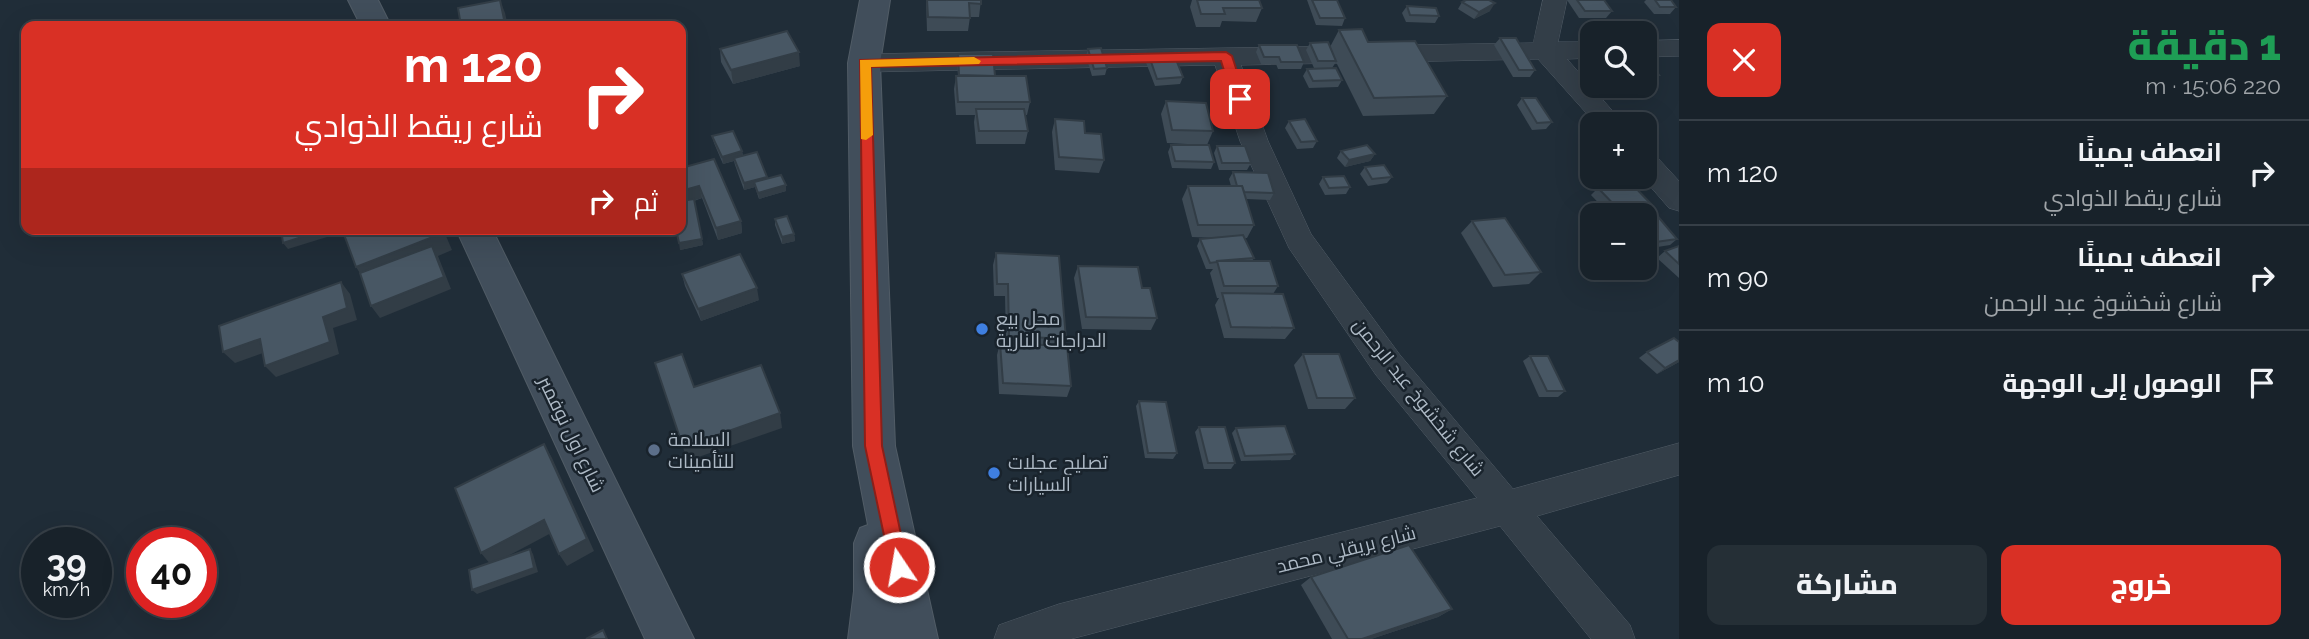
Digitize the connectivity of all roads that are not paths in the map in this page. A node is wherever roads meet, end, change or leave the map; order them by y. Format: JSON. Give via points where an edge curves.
{"nodes":[{"id":1,"x":363,"y":0,"type":"edge"},
{"id":2,"x":1555,"y":0,"type":"edge"},
{"id":3,"x":872,"y":4,"type":"edge"},
{"id":4,"x":374,"y":21,"type":"edge"},
{"id":5,"x":1679,"y":48,"type":"edge"},
{"id":6,"x":1657,"y":49,"type":"edge"},
{"id":7,"x":1544,"y":50,"type":"junction"},
{"id":8,"x":1580,"y":50,"type":"edge"},
{"id":9,"x":1226,"y":56,"type":"junction"},
{"id":10,"x":864,"y":63,"type":"junction"},
{"id":11,"x":1600,"y":112,"type":"edge"},
{"id":12,"x":1657,"y":175,"type":"edge"},
{"id":13,"x":1679,"y":200,"type":"edge"},
{"id":14,"x":477,"y":235,"type":"edge"},
{"id":15,"x":874,"y":446,"type":"junction"},
{"id":16,"x":1679,"y":459,"type":"edge"},
{"id":17,"x":1508,"y":508,"type":"junction"},
{"id":18,"x":671,"y":633,"type":"edge"},
{"id":19,"x":872,"y":639,"type":"edge"},
{"id":20,"x":914,"y":639,"type":"edge"},
{"id":21,"x":1013,"y":639,"type":"edge"},
{"id":22,"x":1616,"y":639,"type":"edge"}],
"edges":[{"from":1,"to":4,"type":"street"},
{"from":2,"to":7,"type":"street"},
{"from":3,"to":10,"type":"street"},
{"from":5,"to":6,"type":"street"},
{"from":7,"to":8,"type":"street"},
{"from":7,"to":9,"type":"street"},
{"from":7,"to":11,"type":"street"},
{"from":9,"to":10,"type":"street"},
{"from":9,"to":17,"type":"street","name":"شارع شخشوخ عبد الرحمن","via":[[1254,141],[1299,240],[1388,365]]},
{"from":10,"to":15,"type":"street"},
{"from":12,"to":13,"type":"street"},
{"from":14,"to":18,"type":"street","name":"شارع اول نوفمبر"},
{"from":15,"to":19,"type":"street","via":[[877,591]]},
{"from":15,"to":20,"type":"street"},
{"from":16,"to":17,"type":"street","name":"شارع بريقلي محمد"},
{"from":17,"to":21,"type":"street","name":"شارع بريقلي محمد"},
{"from":17,"to":22,"type":"street","name":"شارع شخشوخ عبد الرحمن"}]}
